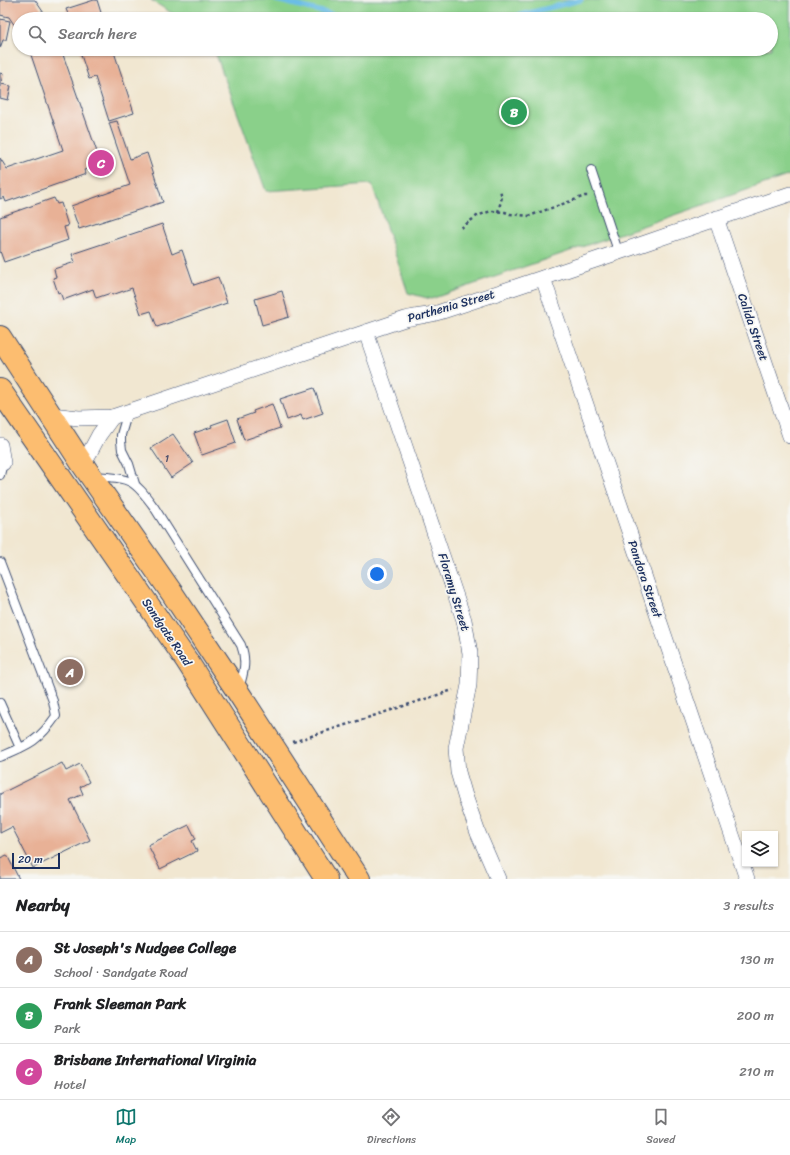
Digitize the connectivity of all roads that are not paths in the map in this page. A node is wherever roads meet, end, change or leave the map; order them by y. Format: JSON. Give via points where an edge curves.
{"nodes":[{"id":1,"x":592,"y":170,"type":"dead end"},
{"id":2,"x":790,"y":194,"type":"edge"},
{"id":3,"x":716,"y":218,"type":"junction"},
{"id":4,"x":618,"y":251,"type":"junction"},
{"id":5,"x":543,"y":278,"type":"junction"},
{"id":6,"x":366,"y":332,"type":"junction"},
{"id":7,"x":0,"y":337,"type":"edge"},
{"id":8,"x":0,"y":390,"type":"edge"},
{"id":9,"x":128,"y":411,"type":"junction"},
{"id":10,"x":51,"y":415,"type":"junction"},
{"id":11,"x":112,"y":417,"type":"junction"},
{"id":12,"x":790,"y":436,"type":"edge"},
{"id":13,"x":0,"y":445,"type":"edge"},
{"id":14,"x":1,"y":469,"type":"edge"},
{"id":15,"x":87,"y":470,"type":"junction"},
{"id":16,"x":135,"y":484,"type":"junction"},
{"id":17,"x":0,"y":562,"type":"edge"},
{"id":18,"x":238,"y":692,"type":"junction"},
{"id":19,"x":0,"y":703,"type":"edge"},
{"id":20,"x":20,"y":748,"type":"junction"},
{"id":21,"x":0,"y":757,"type":"edge"},
{"id":22,"x":326,"y":879,"type":"edge"},
{"id":23,"x":359,"y":879,"type":"edge"},
{"id":24,"x":498,"y":879,"type":"edge"},
{"id":25,"x":747,"y":879,"type":"edge"}],
"edges":[{"from":1,"to":4,"type":"lane"},
{"from":2,"to":3,"type":"street","name":"Parthenia Street"},
{"from":3,"to":4,"type":"street","name":"Parthenia Street"},
{"from":3,"to":12,"type":"street","name":"Calida Street"},
{"from":4,"to":5,"type":"street","name":"Parthenia Street"},
{"from":5,"to":6,"type":"street","name":"Parthenia Street","via":[[439,312],[409,318]]},
{"from":5,"to":25,"type":"street","name":"Pandora Street"},
{"from":6,"to":9,"type":"street","name":"Parthenia Street"},
{"from":6,"to":24,"type":"street","name":"Floramy Street","via":[[464,620],[470,653],[469,685],[456,748],[458,772],[478,833]]},
{"from":7,"to":10,"type":"highway"},
{"from":8,"to":22,"type":"highway","name":"Sandgate Road","via":[[187,661]]},
{"from":9,"to":11,"type":"street","name":"Parthenia Street"},
{"from":9,"to":16,"type":"lane","via":[[121,441]]},
{"from":10,"to":11,"type":"street","name":"Parthenia Street","via":[[80,418]]},
{"from":10,"to":15,"type":"highway"},
{"from":11,"to":15,"type":"street","via":[[99,435]]},
{"from":13,"to":14,"type":"street"},
{"from":15,"to":16,"type":"lane"},
{"from":15,"to":18,"type":"highway"},
{"from":16,"to":18,"type":"lane","via":[[154,508],[241,645],[245,662],[244,676]]},
{"from":17,"to":20,"type":"lane","via":[[54,701],[56,716],[33,742]]},
{"from":18,"to":23,"type":"highway"},
{"from":19,"to":20,"type":"lane"},
{"from":20,"to":21,"type":"lane"}]}
